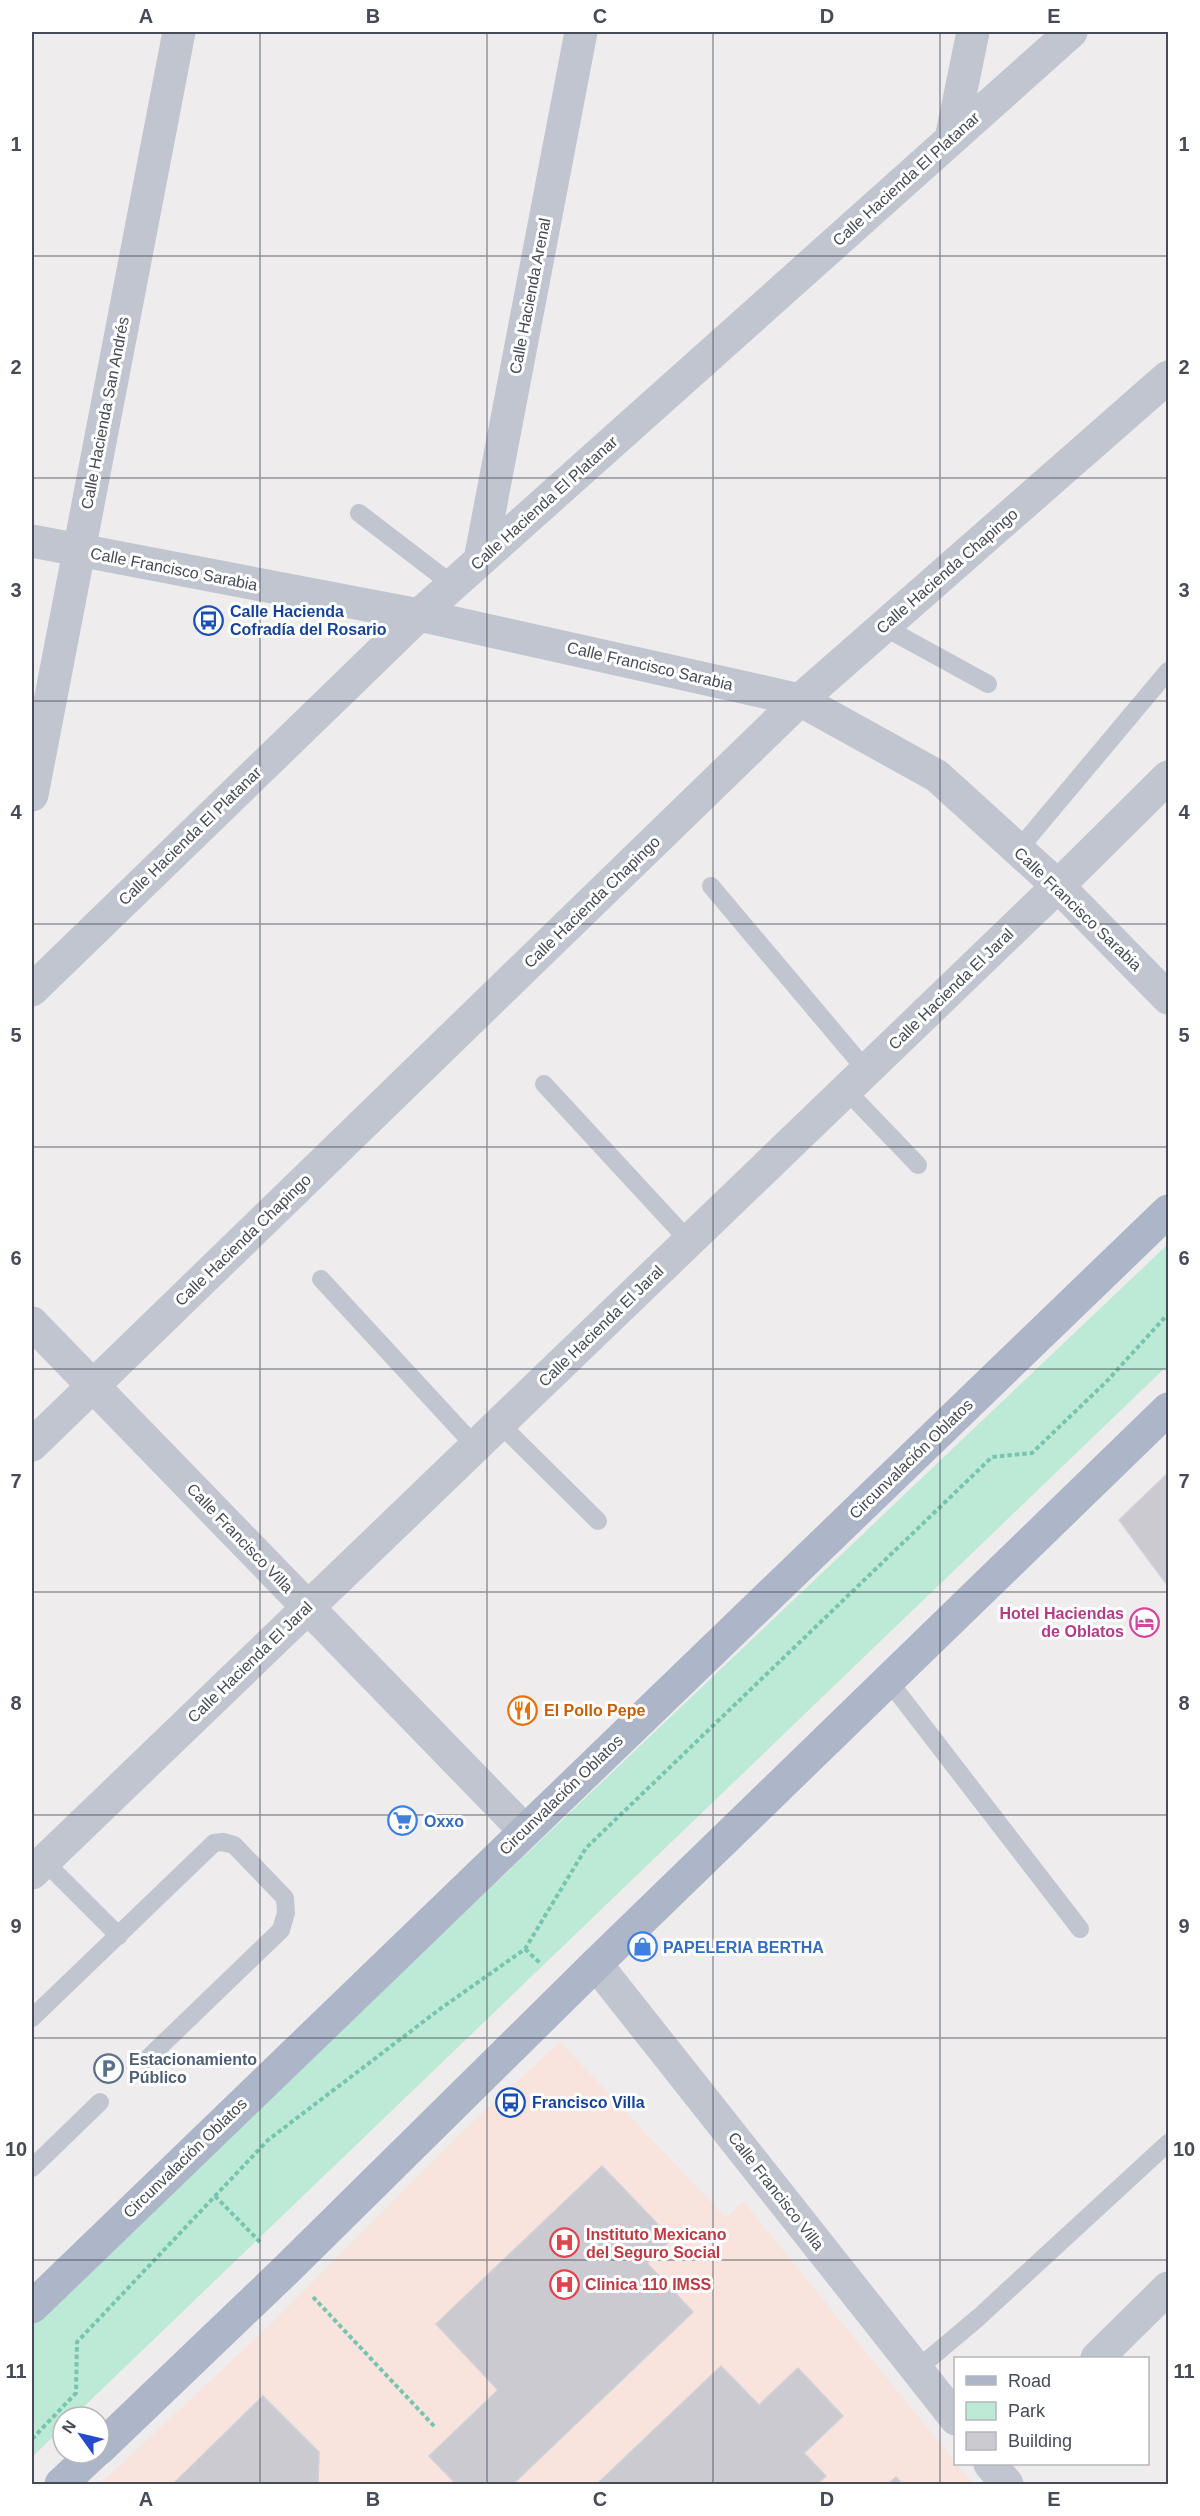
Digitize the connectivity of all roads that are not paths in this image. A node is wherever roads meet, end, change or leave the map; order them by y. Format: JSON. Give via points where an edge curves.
{"nodes":[{"id":1,"x":179,"y":32,"type":"edge"},
{"id":2,"x":581,"y":32,"type":"edge"},
{"id":3,"x":973,"y":32,"type":"edge"},
{"id":4,"x":1071,"y":32,"type":"edge"},
{"id":5,"x":951,"y":139,"type":"junction"},
{"id":6,"x":1168,"y":377,"type":"edge"},
{"id":7,"x":359,"y":513,"type":"dead end"},
{"id":8,"x":32,"y":541,"type":"edge"},
{"id":9,"x":79,"y":551,"type":"junction"},
{"id":10,"x":480,"y":560,"type":"junction"},
{"id":11,"x":453,"y":585,"type":"junction"},
{"id":12,"x":419,"y":615,"type":"junction"},
{"id":13,"x":884,"y":627,"type":"junction"},
{"id":14,"x":1168,"y":671,"type":"edge"},
{"id":15,"x":988,"y":684,"type":"dead end"},
{"id":16,"x":800,"y":700,"type":"junction"},
{"id":17,"x":1168,"y":777,"type":"edge"},
{"id":18,"x":32,"y":795,"type":"edge"},
{"id":19,"x":1018,"y":850,"type":"junction"},
{"id":20,"x":711,"y":886,"type":"dead end"},
{"id":21,"x":1058,"y":886,"type":"junction"},
{"id":22,"x":32,"y":990,"type":"edge"},
{"id":23,"x":1168,"y":999,"type":"edge"},
{"id":24,"x":856,"y":1080,"type":"junction"},
{"id":25,"x":544,"y":1084,"type":"dead end"},
{"id":26,"x":918,"y":1165,"type":"dead end"},
{"id":27,"x":1168,"y":1211,"type":"edge"},
{"id":28,"x":689,"y":1241,"type":"junction"},
{"id":29,"x":321,"y":1279,"type":"dead end"},
{"id":30,"x":32,"y":1323,"type":"edge"},
{"id":31,"x":93,"y":1386,"type":"junction"},
{"id":32,"x":1168,"y":1409,"type":"edge"},
{"id":33,"x":500,"y":1423,"type":"junction"},
{"id":34,"x":32,"y":1445,"type":"edge"},
{"id":35,"x":474,"y":1446,"type":"junction"},
{"id":36,"x":598,"y":1521,"type":"dead end"},
{"id":37,"x":307,"y":1607,"type":"junction"},
{"id":38,"x":888,"y":1680,"type":"junction"},
{"id":39,"x":524,"y":1830,"type":"junction"},
{"id":40,"x":38,"y":1867,"type":"edge"},
{"id":41,"x":1080,"y":1929,"type":"dead end"},
{"id":42,"x":119,"y":1936,"type":"junction"},
{"id":43,"x":596,"y":1964,"type":"junction"},
{"id":44,"x":32,"y":2018,"type":"edge"},
{"id":45,"x":146,"y":2060,"type":"dead end"},
{"id":46,"x":100,"y":2102,"type":"dead end"},
{"id":47,"x":1168,"y":2143,"type":"edge"},
{"id":48,"x":32,"y":2168,"type":"edge"},
{"id":49,"x":1168,"y":2288,"type":"edge"},
{"id":50,"x":32,"y":2307,"type":"edge"},
{"id":51,"x":1098,"y":2357,"type":"edge"},
{"id":52,"x":916,"y":2370,"type":"junction"},
{"id":53,"x":954,"y":2417,"type":"edge"},
{"id":54,"x":111,"y":2438,"type":"edge"},
{"id":55,"x":82,"y":2465,"type":"edge"},
{"id":56,"x":992,"y":2465,"type":"edge"},
{"id":57,"x":62,"y":2484,"type":"edge"},
{"id":58,"x":1007,"y":2484,"type":"edge"}],
"edges":[{"from":1,"to":9,"type":"street","name":"Calle Hacienda San Andrés"},
{"from":2,"to":10,"type":"street","name":"Calle Hacienda Arenal"},
{"from":3,"to":5,"type":"street"},
{"from":4,"to":5,"type":"street","name":"Calle Hacienda El Platanar"},
{"from":5,"to":10,"type":"street","name":"Calle Hacienda El Platanar"},
{"from":6,"to":13,"type":"street","name":"Calle Hacienda Chapingo"},
{"from":7,"to":11,"type":"lane"},
{"from":8,"to":9,"type":"street","name":"Calle Francisco Sarabia"},
{"from":9,"to":12,"type":"street","name":"Calle Francisco Sarabia"},
{"from":9,"to":18,"type":"street","name":"Calle Hacienda San Andrés"},
{"from":10,"to":11,"type":"street","name":"Calle Hacienda El Platanar"},
{"from":11,"to":12,"type":"street","name":"Calle Hacienda El Platanar"},
{"from":12,"to":16,"type":"street","name":"Calle Francisco Sarabia"},
{"from":12,"to":22,"type":"street","name":"Calle Hacienda El Platanar"},
{"from":13,"to":15,"type":"lane"},
{"from":13,"to":16,"type":"street","name":"Calle Hacienda Chapingo"},
{"from":14,"to":19,"type":"lane"},
{"from":16,"to":19,"type":"street","name":"Calle Francisco Sarabia","via":[[937,776]]},
{"from":16,"to":31,"type":"street","name":"Calle Hacienda Chapingo"},
{"from":17,"to":21,"type":"street","name":"Calle Hacienda El Jaral"},
{"from":19,"to":21,"type":"street","name":"Calle Francisco Sarabia"},
{"from":20,"to":24,"type":"lane"},
{"from":21,"to":23,"type":"street","name":"Calle Francisco Sarabia"},
{"from":21,"to":24,"type":"street","name":"Calle Hacienda El Jaral"},
{"from":24,"to":26,"type":"lane"},
{"from":24,"to":28,"type":"street","name":"Calle Hacienda El Jaral"},
{"from":25,"to":28,"type":"lane"},
{"from":27,"to":39,"type":"main road","name":"Circunvalación Oblatos"},
{"from":28,"to":33,"type":"street","name":"Calle Hacienda El Jaral"},
{"from":29,"to":35,"type":"lane"},
{"from":30,"to":31,"type":"street","name":"Calle Francisco Villa"},
{"from":31,"to":34,"type":"street","name":"Calle Hacienda Chapingo"},
{"from":31,"to":37,"type":"street","name":"Calle Francisco Villa"},
{"from":32,"to":38,"type":"main road"},
{"from":33,"to":35,"type":"street","name":"Calle Hacienda El Jaral"},
{"from":33,"to":36,"type":"lane"},
{"from":35,"to":37,"type":"street","name":"Calle Hacienda El Jaral"},
{"from":37,"to":39,"type":"street","name":"Calle Francisco Villa"},
{"from":37,"to":40,"type":"street","name":"Calle Hacienda El Jaral"},
{"from":38,"to":41,"type":"lane"},
{"from":38,"to":43,"type":"main road"},
{"from":39,"to":50,"type":"main road","name":"Circunvalación Oblatos"},
{"from":40,"to":42,"type":"lane"},
{"from":42,"to":44,"type":"lane"},
{"from":42,"to":45,"type":"lane","via":[[214,1843],[234,1845],[285,1898],[281,1930]]},
{"from":43,"to":52,"type":"street","name":"Calle Francisco Villa"},
{"from":43,"to":54,"type":"main road"},
{"from":46,"to":48,"type":"lane"},
{"from":47,"to":52,"type":"lane"},
{"from":49,"to":51,"type":"street"},
{"from":52,"to":53,"type":"street","name":"Calle Francisco Villa"},
{"from":55,"to":57,"type":"main road"},
{"from":56,"to":58,"type":"street"}]}
